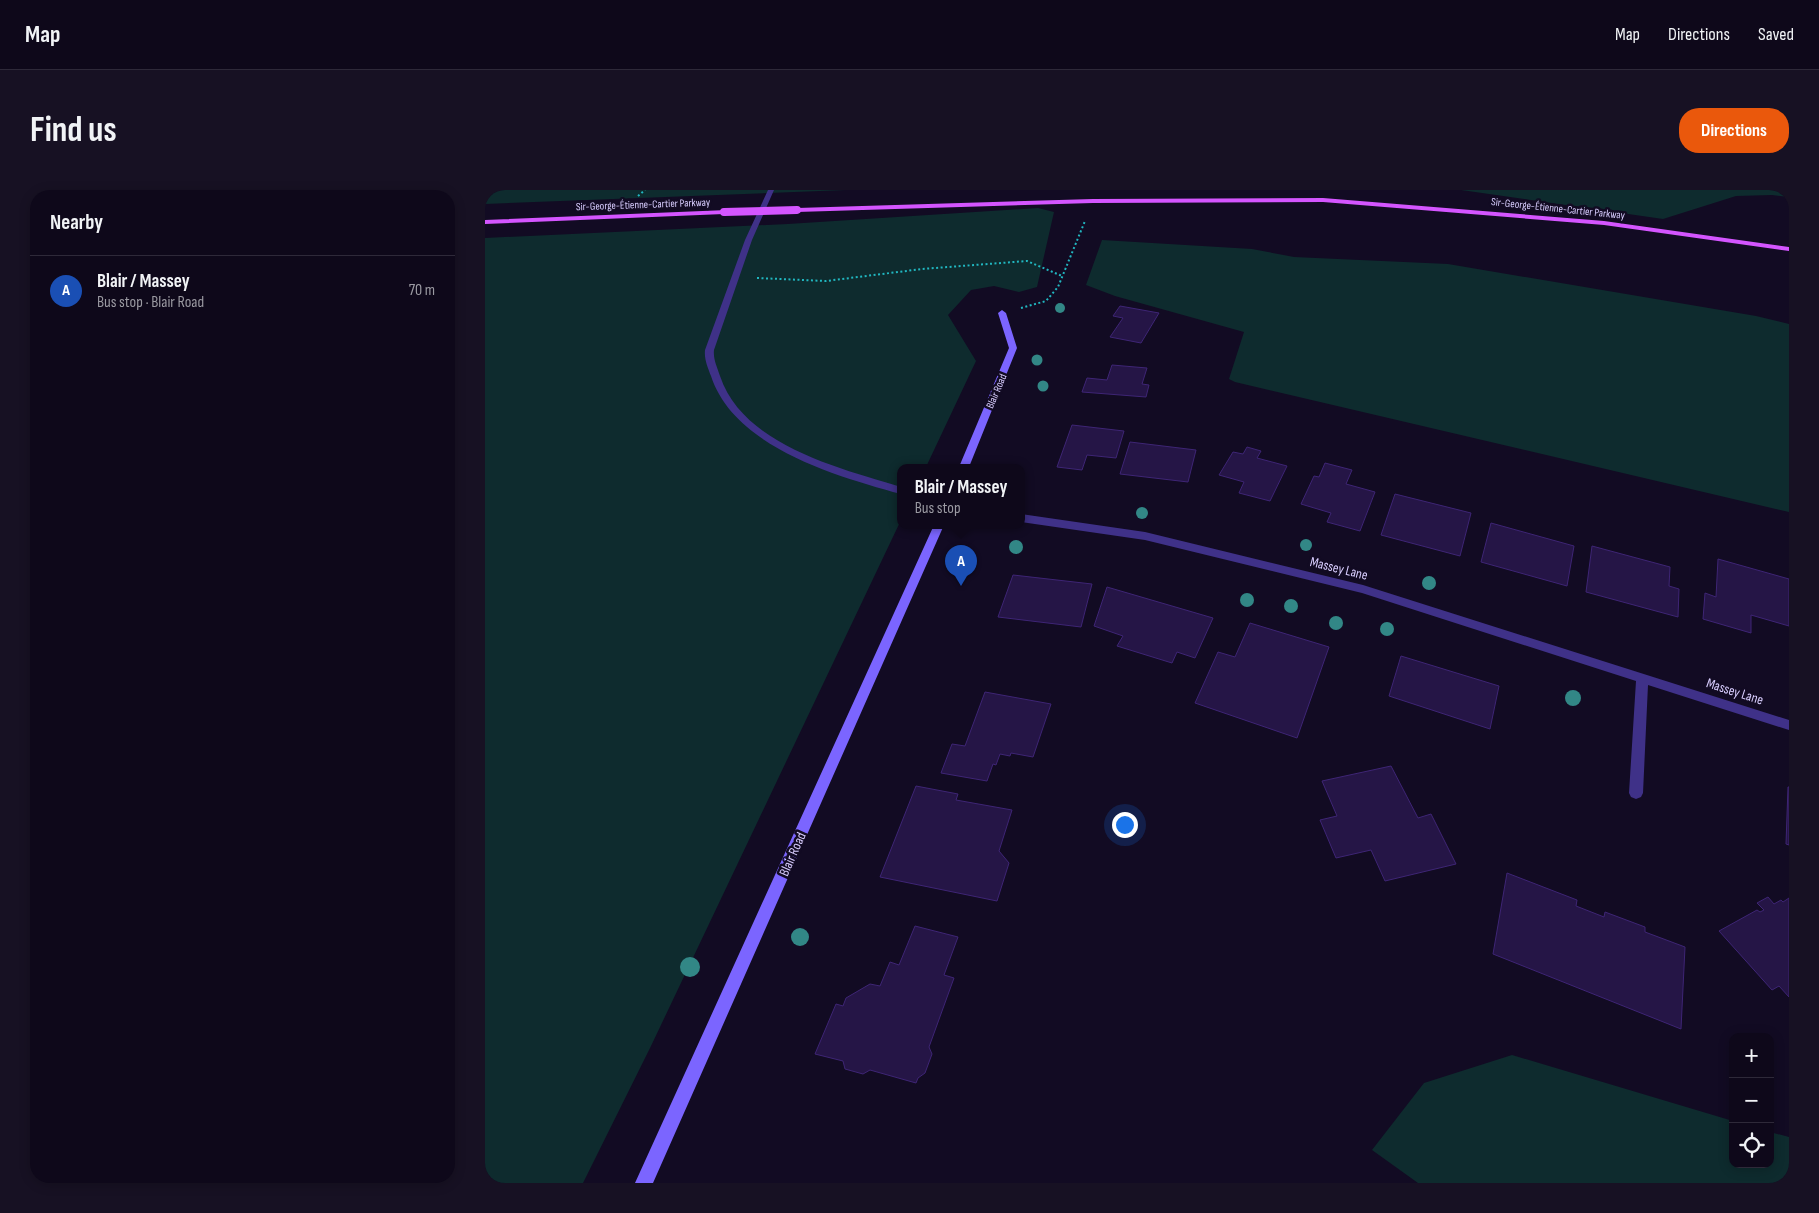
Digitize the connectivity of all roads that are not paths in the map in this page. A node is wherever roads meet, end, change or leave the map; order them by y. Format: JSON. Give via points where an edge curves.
{"nodes":[{"id":1,"x":771,"y":190,"type":"edge"},
{"id":2,"x":485,"y":222,"type":"edge"},
{"id":3,"x":1789,"y":249,"type":"edge"},
{"id":4,"x":1002,"y":313,"type":"road end"},
{"id":5,"x":965,"y":464,"type":"edge"},
{"id":6,"x":897,"y":490,"type":"edge"},
{"id":7,"x":1025,"y":519,"type":"edge"},
{"id":8,"x":937,"y":529,"type":"edge"},
{"id":9,"x":1642,"y":677,"type":"junction"},
{"id":10,"x":1789,"y":725,"type":"edge"},
{"id":11,"x":1636,"y":793,"type":"dead end"},
{"id":12,"x":644,"y":1183,"type":"edge"}],
"edges":[{"from":1,"to":6,"type":"street","via":[[755,224],[709,355],[721,392],[750,427],[795,455]]},
{"from":2,"to":3,"type":"main road","name":"Sir-George-Étienne-Cartier Parkway","bridge":true,"via":[[1093,201],[1323,200],[1604,224]]},
{"from":4,"to":5,"type":"street","name":"Blair Road","via":[[1013,348]]},
{"from":7,"to":9,"type":"street","name":"Massey Lane","via":[[1145,536],[1363,588]]},
{"from":8,"to":12,"type":"street","name":"Blair Road"},
{"from":9,"to":10,"type":"street","name":"Massey Lane"},
{"from":9,"to":11,"type":"street"}]}
